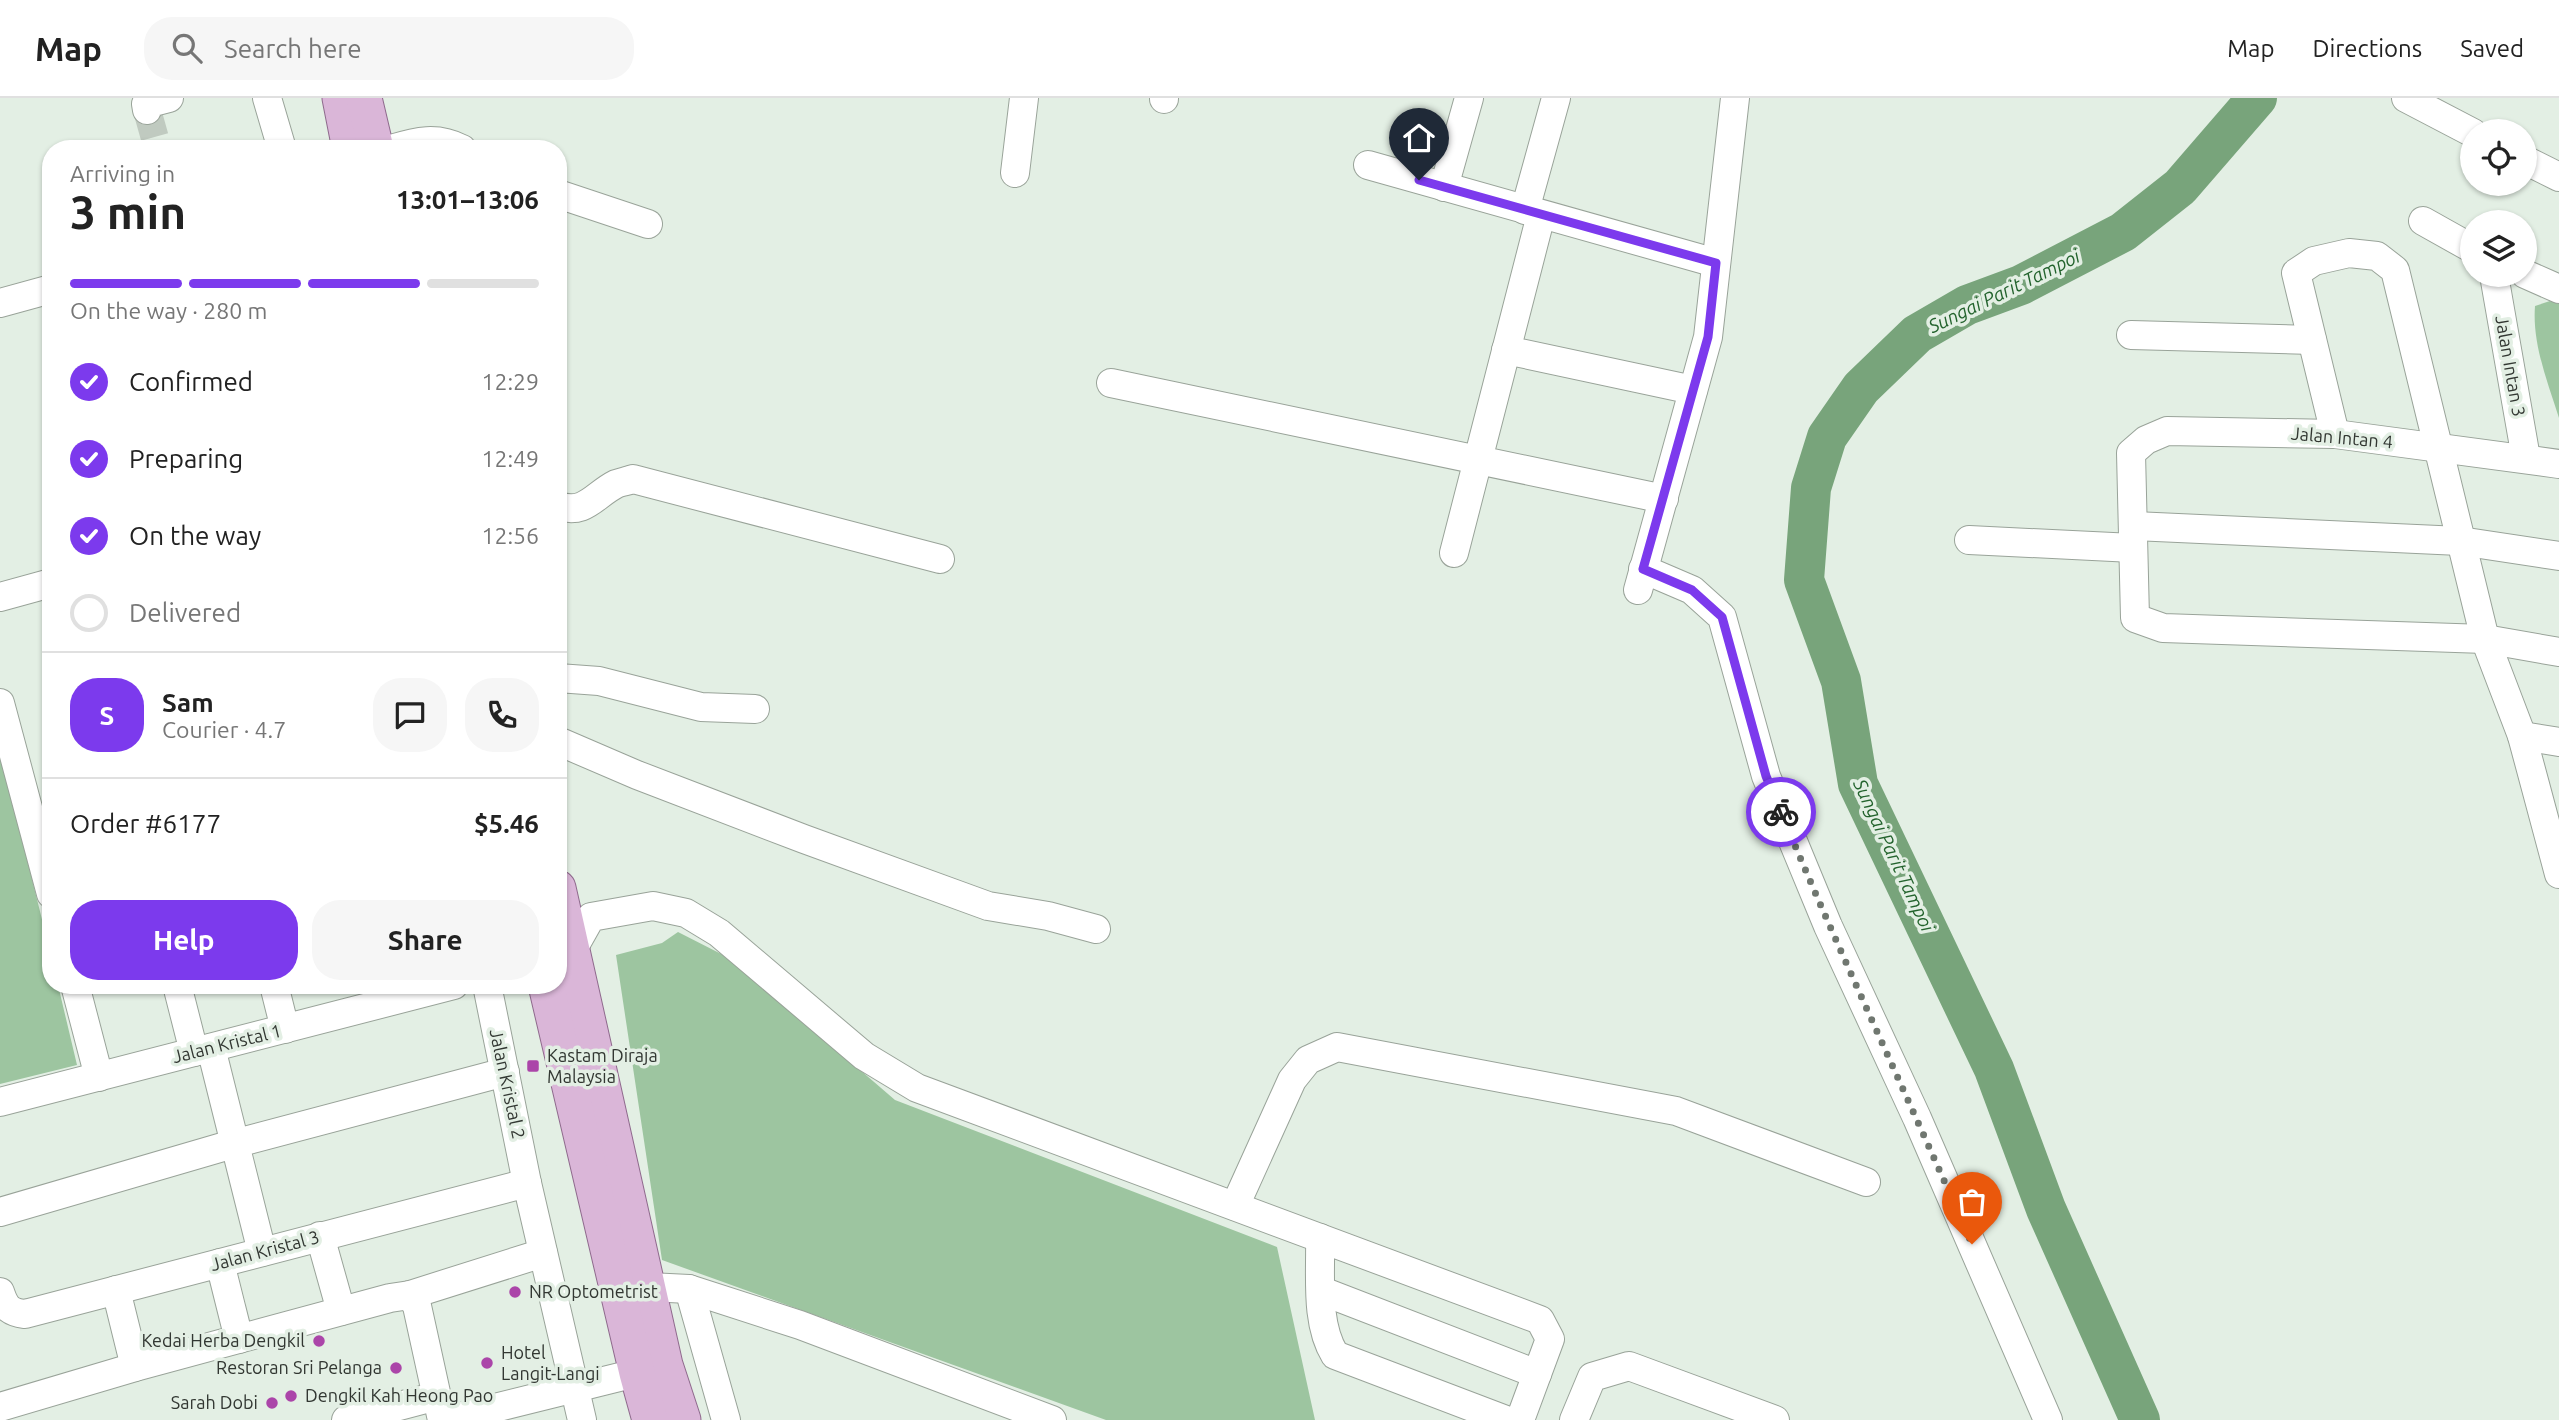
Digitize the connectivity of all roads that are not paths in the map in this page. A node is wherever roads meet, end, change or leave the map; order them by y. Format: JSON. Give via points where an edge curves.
{"nodes":[{"id":1,"x":267,"y":98,"type":"edge"},
{"id":2,"x":340,"y":98,"type":"edge"},
{"id":3,"x":364,"y":98,"type":"edge"},
{"id":4,"x":1024,"y":98,"type":"edge"},
{"id":5,"x":1469,"y":98,"type":"edge"},
{"id":6,"x":1556,"y":98,"type":"edge"},
{"id":7,"x":1735,"y":98,"type":"edge"},
{"id":8,"x":2406,"y":98,"type":"edge"},
{"id":9,"x":2460,"y":126,"type":"edge"},
{"id":10,"x":279,"y":140,"type":"edge"},
{"id":11,"x":348,"y":140,"type":"edge"},
{"id":12,"x":374,"y":140,"type":"edge"},
{"id":13,"x":1368,"y":165,"type":"dead end"},
{"id":14,"x":2537,"y":166,"type":"edge"},
{"id":15,"x":1015,"y":173,"type":"dead end"},
{"id":16,"x":2559,"y":177,"type":"edge"},
{"id":17,"x":1444,"y":187,"type":"junction"},
{"id":18,"x":567,"y":197,"type":"edge"},
{"id":19,"x":1533,"y":212,"type":"junction"},
{"id":20,"x":2423,"y":221,"type":"dead end"},
{"id":21,"x":648,"y":224,"type":"dead end"},
{"id":22,"x":2460,"y":242,"type":"edge"},
{"id":23,"x":1716,"y":263,"type":"junction"},
{"id":24,"x":2537,"y":279,"type":"edge"},
{"id":25,"x":2496,"y":287,"type":"edge"},
{"id":26,"x":2559,"y":289,"type":"edge"},
{"id":27,"x":42,"y":291,"type":"edge"},
{"id":28,"x":0,"y":303,"type":"edge"},
{"id":29,"x":2131,"y":335,"type":"dead end"},
{"id":30,"x":2312,"y":340,"type":"junction"},
{"id":31,"x":1506,"y":350,"type":"junction"},
{"id":32,"x":1111,"y":383,"type":"dead end"},
{"id":33,"x":1693,"y":390,"type":"junction"},
{"id":34,"x":2335,"y":433,"type":"junction"},
{"id":35,"x":2437,"y":448,"type":"junction"},
{"id":36,"x":2526,"y":458,"type":"junction"},
{"id":37,"x":1477,"y":459,"type":"junction"},
{"id":38,"x":2559,"y":464,"type":"edge"},
{"id":39,"x":1664,"y":499,"type":"junction"},
{"id":40,"x":567,"y":509,"type":"edge"},
{"id":41,"x":2134,"y":537,"type":"junction"},
{"id":42,"x":1969,"y":540,"type":"dead end"},
{"id":43,"x":2460,"y":541,"type":"junction"},
{"id":44,"x":1454,"y":553,"type":"dead end"},
{"id":45,"x":2559,"y":556,"type":"edge"},
{"id":46,"x":940,"y":559,"type":"dead end"},
{"id":47,"x":42,"y":585,"type":"edge"},
{"id":48,"x":0,"y":597,"type":"edge"},
{"id":49,"x":2484,"y":639,"type":"junction"},
{"id":50,"x":2559,"y":652,"type":"edge"},
{"id":51,"x":567,"y":679,"type":"edge"},
{"id":52,"x":0,"y":703,"type":"edge"},
{"id":53,"x":755,"y":709,"type":"dead end"},
{"id":54,"x":2522,"y":736,"type":"junction"},
{"id":55,"x":2559,"y":742,"type":"edge"},
{"id":56,"x":567,"y":745,"type":"edge"},
{"id":57,"x":42,"y":829,"type":"edge"},
{"id":58,"x":2557,"y":859,"type":"edge"},
{"id":59,"x":1097,"y":929,"type":"dead end"},
{"id":60,"x":567,"y":950,"type":"edge"},
{"id":61,"x":567,"y":955,"type":"edge"},
{"id":62,"x":77,"y":994,"type":"edge"},
{"id":63,"x":181,"y":994,"type":"edge"},
{"id":64,"x":276,"y":994,"type":"edge"},
{"id":65,"x":419,"y":994,"type":"edge"},
{"id":66,"x":489,"y":994,"type":"edge"},
{"id":67,"x":548,"y":994,"type":"edge"},
{"id":68,"x":285,"y":1029,"type":"junction"},
{"id":69,"x":203,"y":1050,"type":"junction"},
{"id":70,"x":505,"y":1072,"type":"junction"},
{"id":71,"x":99,"y":1077,"type":"junction"},
{"id":72,"x":0,"y":1102,"type":"edge"},
{"id":73,"x":233,"y":1144,"type":"junction"},
{"id":74,"x":1866,"y":1182,"type":"dead end"},
{"id":75,"x":527,"y":1183,"type":"junction"},
{"id":76,"x":1235,"y":1206,"type":"junction"},
{"id":77,"x":0,"y":1212,"type":"edge"},
{"id":78,"x":320,"y":1236,"type":"junction"},
{"id":79,"x":1320,"y":1238,"type":"junction"},
{"id":80,"x":262,"y":1252,"type":"junction"},
{"id":81,"x":543,"y":1253,"type":"junction"},
{"id":82,"x":220,"y":1263,"type":"junction"},
{"id":83,"x":649,"y":1287,"type":"junction"},
{"id":84,"x":689,"y":1289,"type":"junction"},
{"id":85,"x":116,"y":1290,"type":"junction"},
{"id":86,"x":1322,"y":1291,"type":"junction"},
{"id":87,"x":410,"y":1295,"type":"junction"},
{"id":88,"x":2,"y":1299,"type":"edge"},
{"id":89,"x":341,"y":1311,"type":"junction"},
{"id":90,"x":239,"y":1339,"type":"junction"},
{"id":91,"x":135,"y":1367,"type":"junction"},
{"id":92,"x":651,"y":1369,"type":"junction"},
{"id":93,"x":1538,"y":1374,"type":"junction"},
{"id":94,"x":575,"y":1388,"type":"junction"},
{"id":95,"x":0,"y":1407,"type":"edge"},
{"id":96,"x":442,"y":1412,"type":"edge"},
{"id":97,"x":346,"y":1420,"type":"edge"},
{"id":98,"x":582,"y":1420,"type":"edge"},
{"id":99,"x":650,"y":1420,"type":"edge"},
{"id":100,"x":683,"y":1420,"type":"edge"},
{"id":101,"x":726,"y":1420,"type":"edge"},
{"id":102,"x":1052,"y":1420,"type":"edge"},
{"id":103,"x":1506,"y":1420,"type":"edge"},
{"id":104,"x":1520,"y":1420,"type":"edge"},
{"id":105,"x":1574,"y":1420,"type":"edge"},
{"id":106,"x":1775,"y":1420,"type":"edge"},
{"id":107,"x":2048,"y":1420,"type":"edge"}],
"edges":[{"from":1,"to":10,"type":"street"},
{"from":2,"to":11,"type":"main road"},
{"from":3,"to":12,"type":"main road"},
{"from":4,"to":15,"type":"street"},
{"from":5,"to":17,"type":"street"},
{"from":6,"to":19,"type":"street"},
{"from":7,"to":23,"type":"street"},
{"from":8,"to":9,"type":"street"},
{"from":13,"to":17,"type":"street"},
{"from":14,"to":16,"type":"street"},
{"from":17,"to":19,"type":"street"},
{"from":18,"to":21,"type":"street"},
{"from":19,"to":23,"type":"street"},
{"from":19,"to":31,"type":"street"},
{"from":20,"to":22,"type":"street"},
{"from":23,"to":33,"type":"street","via":[[1708,337]]},
{"from":24,"to":26,"type":"street"},
{"from":25,"to":36,"type":"street","name":"Jalan Intan 3"},
{"from":27,"to":28,"type":"street"},
{"from":29,"to":30,"type":"street"},
{"from":30,"to":34,"type":"street"},
{"from":30,"to":35,"type":"street","via":[[2296,273],[2314,261],[2349,253],[2377,256],[2395,270]]},
{"from":31,"to":33,"type":"street"},
{"from":31,"to":37,"type":"street"},
{"from":32,"to":37,"type":"street"},
{"from":33,"to":39,"type":"street"},
{"from":34,"to":35,"type":"street","name":"Jalan Intan 4"},
{"from":34,"to":41,"type":"street","name":"Jalan Intan 4","via":[[2168,431],[2146,440],[2130,453]]},
{"from":35,"to":36,"type":"street","name":"Jalan Intan 4"},
{"from":35,"to":43,"type":"street"},
{"from":36,"to":38,"type":"street","name":"Jalan Intan 4"},
{"from":37,"to":39,"type":"street"},
{"from":37,"to":44,"type":"street"},
{"from":39,"to":107,"type":"street","via":[[1640,580],[1692,590],[1722,617],[1766,776]]},
{"from":40,"to":46,"type":"street","via":[[587,505],[615,485],[633,479]]},
{"from":41,"to":42,"type":"street"},
{"from":41,"to":43,"type":"street"},
{"from":41,"to":49,"type":"street","via":[[2135,618],[2163,628]]},
{"from":43,"to":45,"type":"street"},
{"from":43,"to":49,"type":"street"},
{"from":47,"to":48,"type":"street"},
{"from":49,"to":50,"type":"street"},
{"from":49,"to":54,"type":"street"},
{"from":51,"to":53,"type":"street","via":[[598,681],[701,707]]},
{"from":52,"to":57,"type":"street"},
{"from":54,"to":55,"type":"street"},
{"from":54,"to":58,"type":"street"},
{"from":56,"to":59,"type":"street","via":[[765,825],[988,906]]},
{"from":60,"to":76,"type":"street","via":[[592,917],[653,906],[686,913],[719,933],[864,1056],[917,1088]]},
{"from":61,"to":83,"type":"main road"},
{"from":62,"to":71,"type":"street"},
{"from":63,"to":69,"type":"street"},
{"from":64,"to":68,"type":"street"},
{"from":65,"to":68,"type":"street","name":"Jalan Kristal 1"},
{"from":66,"to":70,"type":"street","name":"Jalan Kristal 2"},
{"from":67,"to":92,"type":"main road"},
{"from":68,"to":69,"type":"street","name":"Jalan Kristal 1"},
{"from":69,"to":71,"type":"street","name":"Jalan Kristal 1"},
{"from":69,"to":73,"type":"street"},
{"from":70,"to":73,"type":"street"},
{"from":70,"to":75,"type":"street","name":"Jalan Kristal 2"},
{"from":71,"to":72,"type":"street","name":"Jalan Kristal 1"},
{"from":73,"to":77,"type":"street"},
{"from":73,"to":80,"type":"street"},
{"from":74,"to":76,"type":"street","via":[[1676,1111],[1338,1046],[1308,1060],[1292,1080]]},
{"from":75,"to":78,"type":"street","name":"Jalan Kristal 3"},
{"from":75,"to":81,"type":"street","name":"Jalan Kristal 2"},
{"from":76,"to":79,"type":"street"},
{"from":78,"to":80,"type":"street","name":"Jalan Kristal 3"},
{"from":78,"to":89,"type":"street"},
{"from":79,"to":86,"type":"street"},
{"from":79,"to":93,"type":"street","via":[[1540,1320],[1550,1339]]},
{"from":80,"to":82,"type":"street","name":"Jalan Kristal 3"},
{"from":81,"to":87,"type":"street"},
{"from":81,"to":94,"type":"street","name":"Jalan Kristal 2"},
{"from":82,"to":85,"type":"street","name":"Jalan Kristal 3"},
{"from":82,"to":90,"type":"street"},
{"from":83,"to":84,"type":"street"},
{"from":83,"to":92,"type":"main road"},
{"from":84,"to":101,"type":"street"},
{"from":84,"to":102,"type":"street","via":[[800,1325]]},
{"from":85,"to":88,"type":"street","name":"Jalan Kristal 3","via":[[25,1314],[14,1313]]},
{"from":85,"to":91,"type":"street"},
{"from":86,"to":93,"type":"street"},
{"from":86,"to":103,"type":"street","via":[[1323,1320],[1335,1355]]},
{"from":87,"to":89,"type":"street"},
{"from":87,"to":96,"type":"street"},
{"from":89,"to":90,"type":"street"},
{"from":90,"to":91,"type":"street"},
{"from":91,"to":95,"type":"street"},
{"from":92,"to":94,"type":"street"},
{"from":92,"to":99,"type":"main road"},
{"from":92,"to":100,"type":"main road"},
{"from":93,"to":104,"type":"street"},
{"from":94,"to":96,"type":"street"},
{"from":94,"to":98,"type":"street","name":"Jalan Kristal 2"},
{"from":96,"to":97,"type":"street"},
{"from":105,"to":106,"type":"street","via":[[1592,1377],[1629,1366]]}]}
